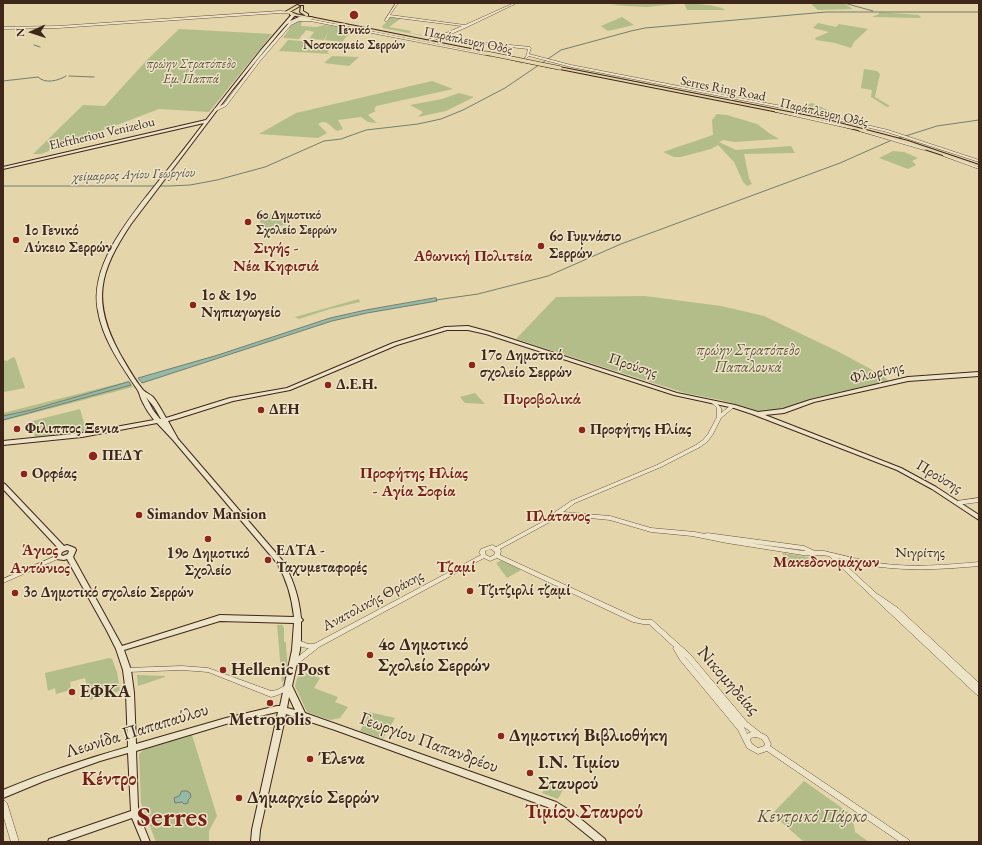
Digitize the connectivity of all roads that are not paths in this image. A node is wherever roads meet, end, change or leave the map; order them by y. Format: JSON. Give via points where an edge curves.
{"nodes":[{"id":1,"x":305,"y":3,"type":"edge"},
{"id":2,"x":397,"y":3,"type":"edge"},
{"id":3,"x":516,"y":3,"type":"edge"},
{"id":4,"x":301,"y":5,"type":"edge"},
{"id":5,"x":286,"y":12,"type":"junction"},
{"id":6,"x":274,"y":13,"type":"junction"},
{"id":7,"x":293,"y":14,"type":"junction"},
{"id":8,"x":390,"y":16,"type":"junction"},
{"id":9,"x":317,"y":17,"type":"junction"},
{"id":10,"x":311,"y":18,"type":"junction"},
{"id":11,"x":386,"y":20,"type":"dead end"},
{"id":12,"x":285,"y":24,"type":"junction"},
{"id":13,"x":466,"y":26,"type":"junction"},
{"id":14,"x":3,"y":28,"type":"edge"},
{"id":15,"x":371,"y":29,"type":"junction"},
{"id":16,"x":438,"y":38,"type":"junction"},
{"id":17,"x":430,"y":40,"type":"junction"},
{"id":18,"x":460,"y":47,"type":"junction"},
{"id":19,"x":262,"y":53,"type":"junction"},
{"id":20,"x":528,"y":55,"type":"junction"},
{"id":21,"x":259,"y":60,"type":"junction"},
{"id":22,"x":521,"y":62,"type":"junction"},
{"id":23,"x":249,"y":67,"type":"junction"},
{"id":24,"x":215,"y":110,"type":"junction"},
{"id":25,"x":206,"y":121,"type":"junction"},
{"id":26,"x":887,"y":137,"type":"junction"},
{"id":27,"x":907,"y":139,"type":"junction"},
{"id":28,"x":979,"y":161,"type":"edge"},
{"id":29,"x":979,"y":167,"type":"edge"},
{"id":30,"x":3,"y":168,"type":"edge"},
{"id":31,"x":979,"y":374,"type":"edge"},
{"id":32,"x":141,"y":390,"type":"junction"},
{"id":33,"x":713,"y":402,"type":"junction"},
{"id":34,"x":732,"y":407,"type":"junction"},
{"id":35,"x":784,"y":411,"type":"junction"},
{"id":36,"x":754,"y":413,"type":"junction"},
{"id":37,"x":718,"y":417,"type":"junction"},
{"id":38,"x":159,"y":418,"type":"junction"},
{"id":39,"x":771,"y":420,"type":"junction"},
{"id":40,"x":134,"y":426,"type":"junction"},
{"id":41,"x":3,"y":443,"type":"edge"},
{"id":42,"x":3,"y":485,"type":"edge"},
{"id":43,"x":979,"y":500,"type":"edge"},
{"id":44,"x":957,"y":503,"type":"junction"},
{"id":45,"x":557,"y":513,"type":"junction"},
{"id":46,"x":979,"y":518,"type":"edge"},
{"id":47,"x":62,"y":548,"type":"junction"},
{"id":48,"x":497,"y":553,"type":"junction"},
{"id":49,"x":831,"y":555,"type":"junction"},
{"id":50,"x":58,"y":556,"type":"junction"},
{"id":51,"x":69,"y":556,"type":"junction"},
{"id":52,"x":484,"y":556,"type":"junction"},
{"id":53,"x":979,"y":564,"type":"edge"},
{"id":54,"x":3,"y":581,"type":"edge"},
{"id":55,"x":873,"y":594,"type":"junction"},
{"id":56,"x":299,"y":620,"type":"junction"},
{"id":57,"x":298,"y":642,"type":"junction"},
{"id":58,"x":317,"y":645,"type":"junction"},
{"id":59,"x":676,"y":647,"type":"junction"},
{"id":60,"x":120,"y":649,"type":"junction"},
{"id":61,"x":293,"y":664,"type":"junction"},
{"id":62,"x":127,"y":670,"type":"junction"},
{"id":63,"x":288,"y":686,"type":"junction"},
{"id":64,"x":979,"y":687,"type":"edge"},
{"id":65,"x":979,"y":693,"type":"edge"},
{"id":66,"x":283,"y":710,"type":"junction"},
{"id":67,"x":302,"y":716,"type":"junction"},
{"id":68,"x":759,"y":735,"type":"junction"},
{"id":69,"x":747,"y":741,"type":"junction"},
{"id":70,"x":767,"y":747,"type":"junction"},
{"id":71,"x":133,"y":748,"type":"junction"},
{"id":72,"x":3,"y":794,"type":"edge"},
{"id":73,"x":3,"y":803,"type":"edge"},
{"id":74,"x":135,"y":813,"type":"junction"},
{"id":75,"x":16,"y":842,"type":"edge"},
{"id":76,"x":52,"y":842,"type":"edge"},
{"id":77,"x":146,"y":842,"type":"edge"},
{"id":78,"x":255,"y":842,"type":"edge"},
{"id":79,"x":602,"y":842,"type":"edge"},
{"id":80,"x":906,"y":842,"type":"edge"}],
"edges":[{"from":1,"to":4,"type":"main road"},
{"from":2,"to":8,"type":"street"},
{"from":3,"to":13,"type":"street"},
{"from":4,"to":5,"type":"main road"},
{"from":4,"to":7,"type":"main road"},
{"from":4,"to":9,"type":"main road","via":[[302,12]]},
{"from":5,"to":6,"type":"street"},
{"from":5,"to":7,"type":"street"},
{"from":6,"to":7,"type":"street"},
{"from":6,"to":14,"type":"street","via":[[58,28]]},
{"from":7,"to":9,"type":"main road","name":"Serres Ring Road"},
{"from":7,"to":10,"type":"main road","name":"Serres Ring Road"},
{"from":7,"to":12,"type":"main road"},
{"from":7,"to":23,"type":"main road","via":[[250,62]]},
{"from":8,"to":11,"type":"street"},
{"from":8,"to":13,"type":"street"},
{"from":9,"to":15,"type":"main road","name":"Serres Ring Road"},
{"from":10,"to":12,"type":"main road"},
{"from":10,"to":15,"type":"main road","name":"Serres Ring Road"},
{"from":12,"to":19,"type":"main road"},
{"from":13,"to":16,"type":"street"},
{"from":15,"to":17,"type":"main road","name":"Serres Ring Road"},
{"from":15,"to":18,"type":"main road","name":"Serres Ring Road"},
{"from":15,"to":21,"type":"street","name":"Παράπλευρη Οδός","via":[[297,20],[290,24]]},
{"from":15,"to":22,"type":"street","name":"Παράπλευρη Οδός"},
{"from":16,"to":17,"type":"street","name":"Παράπλευρη Οδός"},
{"from":16,"to":20,"type":"street","name":"Παράπλευρη Οδός","via":[[529,48]]},
{"from":17,"to":18,"type":"main road","name":"Serres Ring Road"},
{"from":18,"to":26,"type":"main road","name":"Serres Ring Road","bridge":true,"via":[[799,115]]},
{"from":19,"to":21,"type":"main road"},
{"from":19,"to":23,"type":"main road"},
{"from":20,"to":22,"type":"street","name":"Παράπλευρη Οδός"},
{"from":20,"to":27,"type":"street","name":"Παράπλευρη Οδός","via":[[571,66],[802,111],[896,133]]},
{"from":21,"to":24,"type":"street","name":"Παράπλευρη Οδός","via":[[225,105]]},
{"from":22,"to":26,"type":"street","name":"Παράπλευρη Οδός","bridge":true,"via":[[798,116]]},
{"from":23,"to":24,"type":"main road"},
{"from":24,"to":25,"type":"main road"},
{"from":25,"to":30,"type":"main road","name":"Eleftheriou Venizelou"},
{"from":25,"to":32,"type":"main road","via":[[116,244],[106,263],[100,283],[99,301],[104,326],[109,339]]},
{"from":26,"to":27,"type":"main road","name":"Serres Ring Road"},
{"from":26,"to":29,"type":"street","name":"Παράπλευρη Οδός"},
{"from":27,"to":28,"type":"street","name":"Παράπλευρη Οδός"},
{"from":27,"to":29,"type":"main road","name":"Serres Ring Road"},
{"from":31,"to":35,"type":"main road","name":"Φλωρίνης","via":[[908,379],[812,401]]},
{"from":32,"to":38,"type":"main road","via":[[144,399]]},
{"from":32,"to":38,"type":"main road","via":[[147,394]]},
{"from":33,"to":34,"type":"main road","name":"Προύσης"},
{"from":33,"to":37,"type":"street","via":[[719,408]]},
{"from":33,"to":38,"type":"main road","name":"Προύσης","via":[[681,395],[488,333],[461,328],[444,329],[408,340],[288,389],[229,399]]},
{"from":34,"to":36,"type":"main road","name":"Προύσης"},
{"from":34,"to":37,"type":"street"},
{"from":35,"to":36,"type":"main road","name":"Φλωρίνης"},
{"from":35,"to":39,"type":"main road","name":"Φλωρίνης"},
{"from":36,"to":39,"type":"main road","name":"Προύσης"},
{"from":37,"to":45,"type":"street","via":[[707,438],[694,449],[655,468],[578,499]]},
{"from":38,"to":40,"type":"main road"},
{"from":38,"to":40,"type":"main road"},
{"from":38,"to":56,"type":"main road","via":[[170,435],[280,562],[296,603]]},
{"from":39,"to":44,"type":"main road","name":"Προύσης","via":[[891,465]]},
{"from":40,"to":41,"type":"main road","via":[[89,434]]},
{"from":42,"to":47,"type":"main road"},
{"from":43,"to":44,"type":"street"},
{"from":44,"to":46,"type":"main road","name":"Προύσης"},
{"from":45,"to":48,"type":"street"},
{"from":45,"to":49,"type":"street","name":"Νιγρίτης","via":[[614,519],[651,530],[693,534],[806,554],[814,552]]},
{"from":47,"to":50,"type":"main road","via":[[57,552]]},
{"from":47,"to":51,"type":"main road","via":[[72,549],[73,552]]},
{"from":48,"to":52,"type":"street","via":[[490,559]]},
{"from":48,"to":52,"type":"street","via":[[492,547],[484,549]]},
{"from":48,"to":59,"type":"street","name":"Νικομηδείας","via":[[637,621],[650,622]]},
{"from":49,"to":53,"type":"street","name":"Νιγρίτης","via":[[892,567]]},
{"from":49,"to":55,"type":"street"},
{"from":50,"to":51,"type":"main road"},
{"from":50,"to":54,"type":"street"},
{"from":51,"to":60,"type":"main road"},
{"from":52,"to":58,"type":"street","name":"Ανατολικής Θράκης"},
{"from":55,"to":64,"type":"street","via":[[886,601]]},
{"from":55,"to":65,"type":"street"},
{"from":56,"to":57,"type":"main road"},
{"from":56,"to":60,"type":"main road","via":[[220,618]]},
{"from":57,"to":58,"type":"street","via":[[307,646]]},
{"from":57,"to":61,"type":"main road"},
{"from":58,"to":61,"type":"street","name":"Ανατολικής Θράκης"},
{"from":59,"to":68,"type":"street","name":"Νικομηδείας","via":[[688,656],[745,724]]},
{"from":59,"to":69,"type":"street","name":"Νικομηδείας","via":[[682,658],[741,728]]},
{"from":60,"to":62,"type":"main road"},
{"from":61,"to":63,"type":"main road"},
{"from":62,"to":63,"type":"street","via":[[208,670],[271,694]]},
{"from":62,"to":71,"type":"main road"},
{"from":63,"to":66,"type":"main road"},
{"from":63,"to":67,"type":"main road"},
{"from":66,"to":67,"type":"main road","name":"Γεωργίου Παπανδρέου"},
{"from":66,"to":71,"type":"main road","name":"Λεωνίδα Παπαπαύλου","via":[[273,709]]},
{"from":66,"to":78,"type":"main road"},
{"from":67,"to":79,"type":"main road","name":"Γεωργίου Παπανδρέου","via":[[563,810]]},
{"from":68,"to":69,"type":"street","via":[[751,735]]},
{"from":68,"to":70,"type":"street","via":[[766,740]]},
{"from":69,"to":70,"type":"street","via":[[755,750]]},
{"from":70,"to":80,"type":"street"},
{"from":71,"to":72,"type":"main road","name":"Λεωνίδα Παπαπαύλου","via":[[40,778]]},
{"from":71,"to":74,"type":"main road"},
{"from":73,"to":75,"type":"street"},
{"from":74,"to":76,"type":"main road"},
{"from":74,"to":77,"type":"main road"}]}
